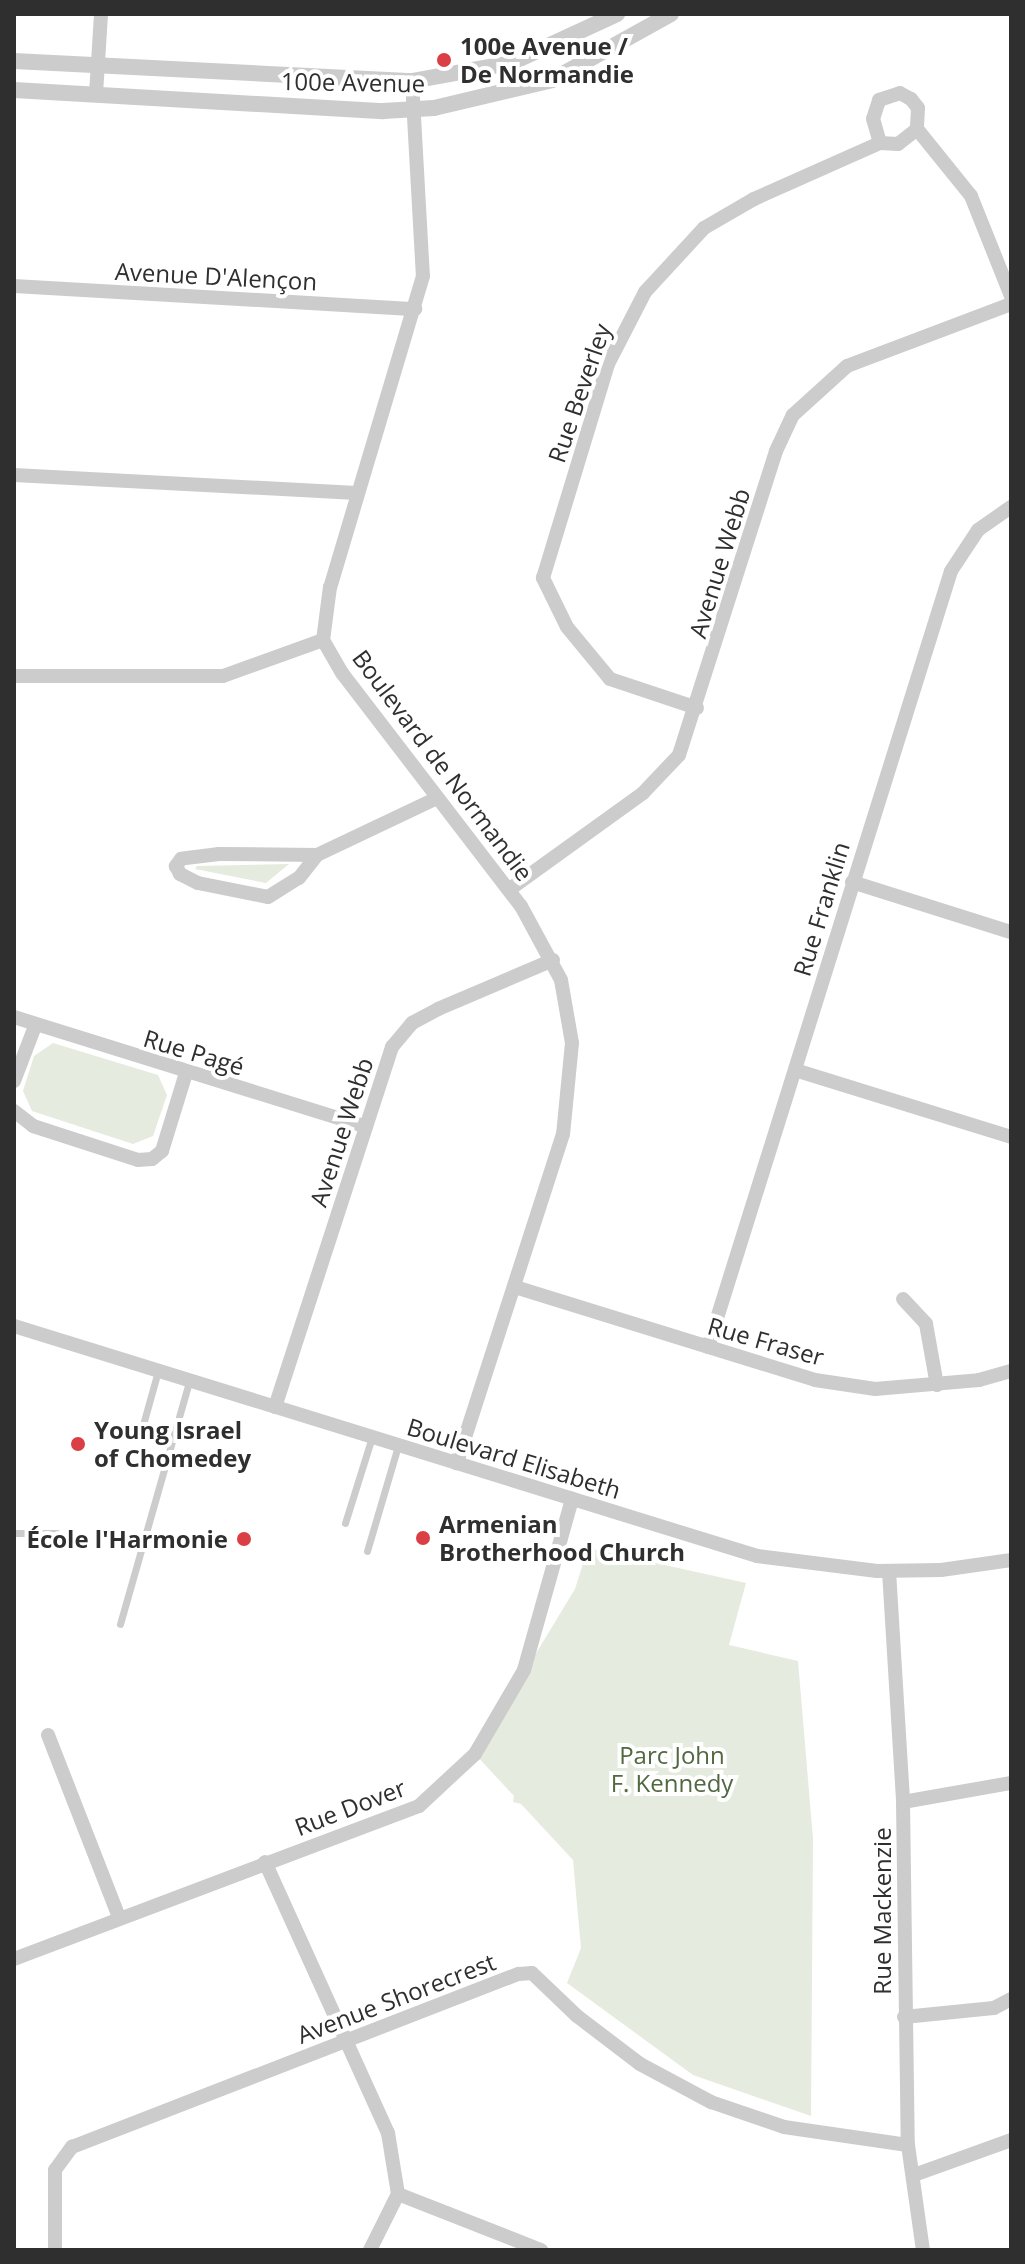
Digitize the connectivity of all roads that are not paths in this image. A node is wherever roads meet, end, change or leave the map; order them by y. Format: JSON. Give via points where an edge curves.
{"nodes":[{"id":1,"x":101,"y":14,"type":"edge"},
{"id":2,"x":617,"y":14,"type":"edge"},
{"id":3,"x":671,"y":14,"type":"edge"},
{"id":4,"x":14,"y":61,"type":"edge"},
{"id":5,"x":98,"y":66,"type":"junction"},
{"id":6,"x":412,"y":81,"type":"junction"},
{"id":7,"x":14,"y":90,"type":"edge"},
{"id":8,"x":96,"y":94,"type":"junction"},
{"id":9,"x":414,"y":110,"type":"junction"},
{"id":10,"x":917,"y":129,"type":"junction"},
{"id":11,"x":880,"y":143,"type":"junction"},
{"id":12,"x":14,"y":286,"type":"edge"},
{"id":13,"x":1011,"y":296,"type":"edge"},
{"id":14,"x":1011,"y":304,"type":"edge"},
{"id":15,"x":415,"y":309,"type":"junction"},
{"id":16,"x":14,"y":475,"type":"edge"},
{"id":17,"x":357,"y":493,"type":"junction"},
{"id":18,"x":1011,"y":507,"type":"edge"},
{"id":19,"x":323,"y":640,"type":"junction"},
{"id":20,"x":14,"y":676,"type":"edge"},
{"id":21,"x":697,"y":708,"type":"junction"},
{"id":22,"x":437,"y":798,"type":"junction"},
{"id":23,"x":317,"y":855,"type":"junction"},
{"id":24,"x":852,"y":882,"type":"junction"},
{"id":25,"x":510,"y":889,"type":"junction"},
{"id":26,"x":1011,"y":932,"type":"edge"},
{"id":27,"x":553,"y":960,"type":"junction"},
{"id":28,"x":14,"y":1017,"type":"edge"},
{"id":29,"x":35,"y":1026,"type":"junction"},
{"id":30,"x":795,"y":1070,"type":"junction"},
{"id":31,"x":186,"y":1073,"type":"junction"},
{"id":32,"x":14,"y":1081,"type":"edge"},
{"id":33,"x":14,"y":1111,"type":"edge"},
{"id":34,"x":363,"y":1126,"type":"junction"},
{"id":35,"x":1011,"y":1137,"type":"edge"},
{"id":36,"x":515,"y":1287,"type":"junction"},
{"id":37,"x":903,"y":1299,"type":"dead end"},
{"id":38,"x":14,"y":1326,"type":"edge"},
{"id":39,"x":708,"y":1347,"type":"junction"},
{"id":40,"x":158,"y":1371,"type":"junction"},
{"id":41,"x":1011,"y":1371,"type":"edge"},
{"id":42,"x":189,"y":1380,"type":"junction"},
{"id":43,"x":937,"y":1385,"type":"junction"},
{"id":44,"x":275,"y":1407,"type":"junction"},
{"id":45,"x":144,"y":1421,"type":"dead end"},
{"id":46,"x":372,"y":1437,"type":"junction"},
{"id":47,"x":398,"y":1445,"type":"junction"},
{"id":48,"x":457,"y":1463,"type":"junction"},
{"id":49,"x":572,"y":1499,"type":"junction"},
{"id":50,"x":345,"y":1523,"type":"dead end"},
{"id":51,"x":14,"y":1533,"type":"edge"},
{"id":52,"x":57,"y":1533,"type":"dead end"},
{"id":53,"x":367,"y":1551,"type":"dead end"},
{"id":54,"x":1011,"y":1560,"type":"edge"},
{"id":55,"x":889,"y":1571,"type":"junction"},
{"id":56,"x":120,"y":1624,"type":"dead end"},
{"id":57,"x":48,"y":1735,"type":"dead end"},
{"id":58,"x":1011,"y":1783,"type":"edge"},
{"id":59,"x":903,"y":1802,"type":"junction"},
{"id":60,"x":265,"y":1862,"type":"junction"},
{"id":61,"x":119,"y":1917,"type":"junction"},
{"id":62,"x":14,"y":1959,"type":"edge"},
{"id":63,"x":1011,"y":1999,"type":"edge"},
{"id":64,"x":904,"y":2017,"type":"junction"},
{"id":65,"x":344,"y":2041,"type":"junction"},
{"id":66,"x":1011,"y":2140,"type":"edge"},
{"id":67,"x":908,"y":2145,"type":"junction"},
{"id":68,"x":914,"y":2175,"type":"junction"},
{"id":69,"x":398,"y":2194,"type":"junction"},
{"id":70,"x":55,"y":2250,"type":"edge"},
{"id":71,"x":370,"y":2250,"type":"edge"},
{"id":72,"x":541,"y":2250,"type":"edge"},
{"id":73,"x":923,"y":2250,"type":"edge"}],
"edges":[{"from":1,"to":5,"type":"street"},
{"from":2,"to":6,"type":"street","name":"100e Avenue","via":[[511,63]]},
{"from":3,"to":9,"type":"street","name":"100e Avenue","via":[[552,80],[468,104]]},
{"from":4,"to":5,"type":"street","name":"100e Avenue"},
{"from":5,"to":6,"type":"street","name":"100e Avenue"},
{"from":5,"to":8,"type":"street"},
{"from":6,"to":9,"type":"street","name":"Boulevard de Normandie"},
{"from":7,"to":8,"type":"street","name":"100e Avenue"},
{"from":8,"to":9,"type":"street","name":"100e Avenue"},
{"from":9,"to":15,"type":"street","name":"Boulevard de Normandie","via":[[423,276]]},
{"from":10,"to":11,"type":"street","name":"Rue Beverley","via":[[898,144]]},
{"from":10,"to":11,"type":"street","via":[[918,108],[911,99],[887,94],[875,106],[873,119]]},
{"from":10,"to":13,"type":"street","via":[[971,196]]},
{"from":11,"to":21,"type":"street","name":"Rue Beverley","via":[[754,199],[704,228],[645,292],[626,323],[589,423],[543,578],[549,598],[610,679]]},
{"from":12,"to":15,"type":"street","name":"Avenue D'Alençon"},
{"from":14,"to":21,"type":"street","name":"Avenue Webb","via":[[847,366],[793,415],[776,451]]},
{"from":15,"to":17,"type":"street","name":"Boulevard de Normandie"},
{"from":16,"to":17,"type":"street"},
{"from":17,"to":19,"type":"street","name":"Boulevard de Normandie","via":[[330,587]]},
{"from":18,"to":24,"type":"street","name":"Rue Franklin","via":[[978,530],[951,571]]},
{"from":19,"to":20,"type":"street","via":[[223,676]]},
{"from":19,"to":22,"type":"street","name":"Boulevard de Normandie"},
{"from":21,"to":25,"type":"street","name":"Avenue Webb","via":[[667,771]]},
{"from":22,"to":23,"type":"street"},
{"from":22,"to":25,"type":"street","name":"Boulevard de Normandie"},
{"from":23,"to":23,"type":"street","via":[[219,854],[181,859],[176,866],[198,883],[268,897],[299,878]]},
{"from":24,"to":26,"type":"street"},
{"from":24,"to":30,"type":"street","name":"Rue Franklin"},
{"from":25,"to":27,"type":"street","name":"Boulevard de Normandie"},
{"from":27,"to":34,"type":"street","name":"Avenue Webb","via":[[412,1023],[392,1047]]},
{"from":27,"to":36,"type":"street","name":"Boulevard de Normandie","via":[[569,1015],[572,1084],[563,1134]]},
{"from":28,"to":29,"type":"street","name":"Rue Pagé"},
{"from":29,"to":31,"type":"street","name":"Rue Pagé"},
{"from":29,"to":32,"type":"street"},
{"from":30,"to":35,"type":"street"},
{"from":30,"to":39,"type":"street","name":"Rue Franklin"},
{"from":31,"to":33,"type":"street","via":[[162,1151],[152,1159],[138,1160],[33,1126]]},
{"from":31,"to":34,"type":"street","name":"Rue Pagé"},
{"from":34,"to":44,"type":"street","name":"Avenue Webb"},
{"from":36,"to":39,"type":"street","name":"Rue Fraser"},
{"from":36,"to":48,"type":"street","name":"Boulevard de Normandie"},
{"from":37,"to":43,"type":"street","via":[[926,1324]]},
{"from":38,"to":40,"type":"street","name":"Boulevard Elisabeth"},
{"from":39,"to":43,"type":"street","name":"Rue Fraser","via":[[815,1380],[875,1389]]},
{"from":40,"to":42,"type":"street","name":"Boulevard Elisabeth"},
{"from":40,"to":45,"type":"lane"},
{"from":41,"to":43,"type":"street","name":"Rue Fraser"},
{"from":42,"to":44,"type":"street","name":"Boulevard Elisabeth"},
{"from":42,"to":56,"type":"lane"},
{"from":44,"to":46,"type":"street","name":"Boulevard Elisabeth"},
{"from":46,"to":47,"type":"street","name":"Boulevard Elisabeth"},
{"from":46,"to":50,"type":"lane"},
{"from":47,"to":48,"type":"street","name":"Boulevard Elisabeth"},
{"from":47,"to":53,"type":"lane"},
{"from":48,"to":49,"type":"street","name":"Boulevard Elisabeth"},
{"from":49,"to":55,"type":"street","name":"Boulevard Elisabeth","via":[[771,1559]]},
{"from":49,"to":60,"type":"street","name":"Rue Dover","via":[[524,1670],[475,1754],[419,1806]]},
{"from":51,"to":52,"type":"lane"},
{"from":54,"to":55,"type":"street","name":"Boulevard Elisabeth"},
{"from":55,"to":59,"type":"street","name":"Rue Mackenzie"},
{"from":57,"to":61,"type":"street"},
{"from":58,"to":59,"type":"street"},
{"from":59,"to":64,"type":"street","name":"Rue Mackenzie"},
{"from":60,"to":61,"type":"street","name":"Rue Dover"},
{"from":60,"to":65,"type":"street"},
{"from":61,"to":62,"type":"street","name":"Rue Dover"},
{"from":63,"to":64,"type":"street","via":[[994,2008]]},
{"from":64,"to":67,"type":"street","name":"Rue Mackenzie"},
{"from":65,"to":67,"type":"street","name":"Avenue Shorecrest","via":[[532,1973],[640,2064],[711,2102],[784,2127]]},
{"from":65,"to":69,"type":"street","via":[[388,2133]]},
{"from":65,"to":70,"type":"street","name":"Avenue Shorecrest","via":[[72,2147],[55,2170]]},
{"from":66,"to":68,"type":"street"},
{"from":67,"to":68,"type":"street","name":"Rue Mackenzie"},
{"from":68,"to":73,"type":"street","name":"Rue Mackenzie"},
{"from":69,"to":71,"type":"street"},
{"from":69,"to":72,"type":"street"}]}
